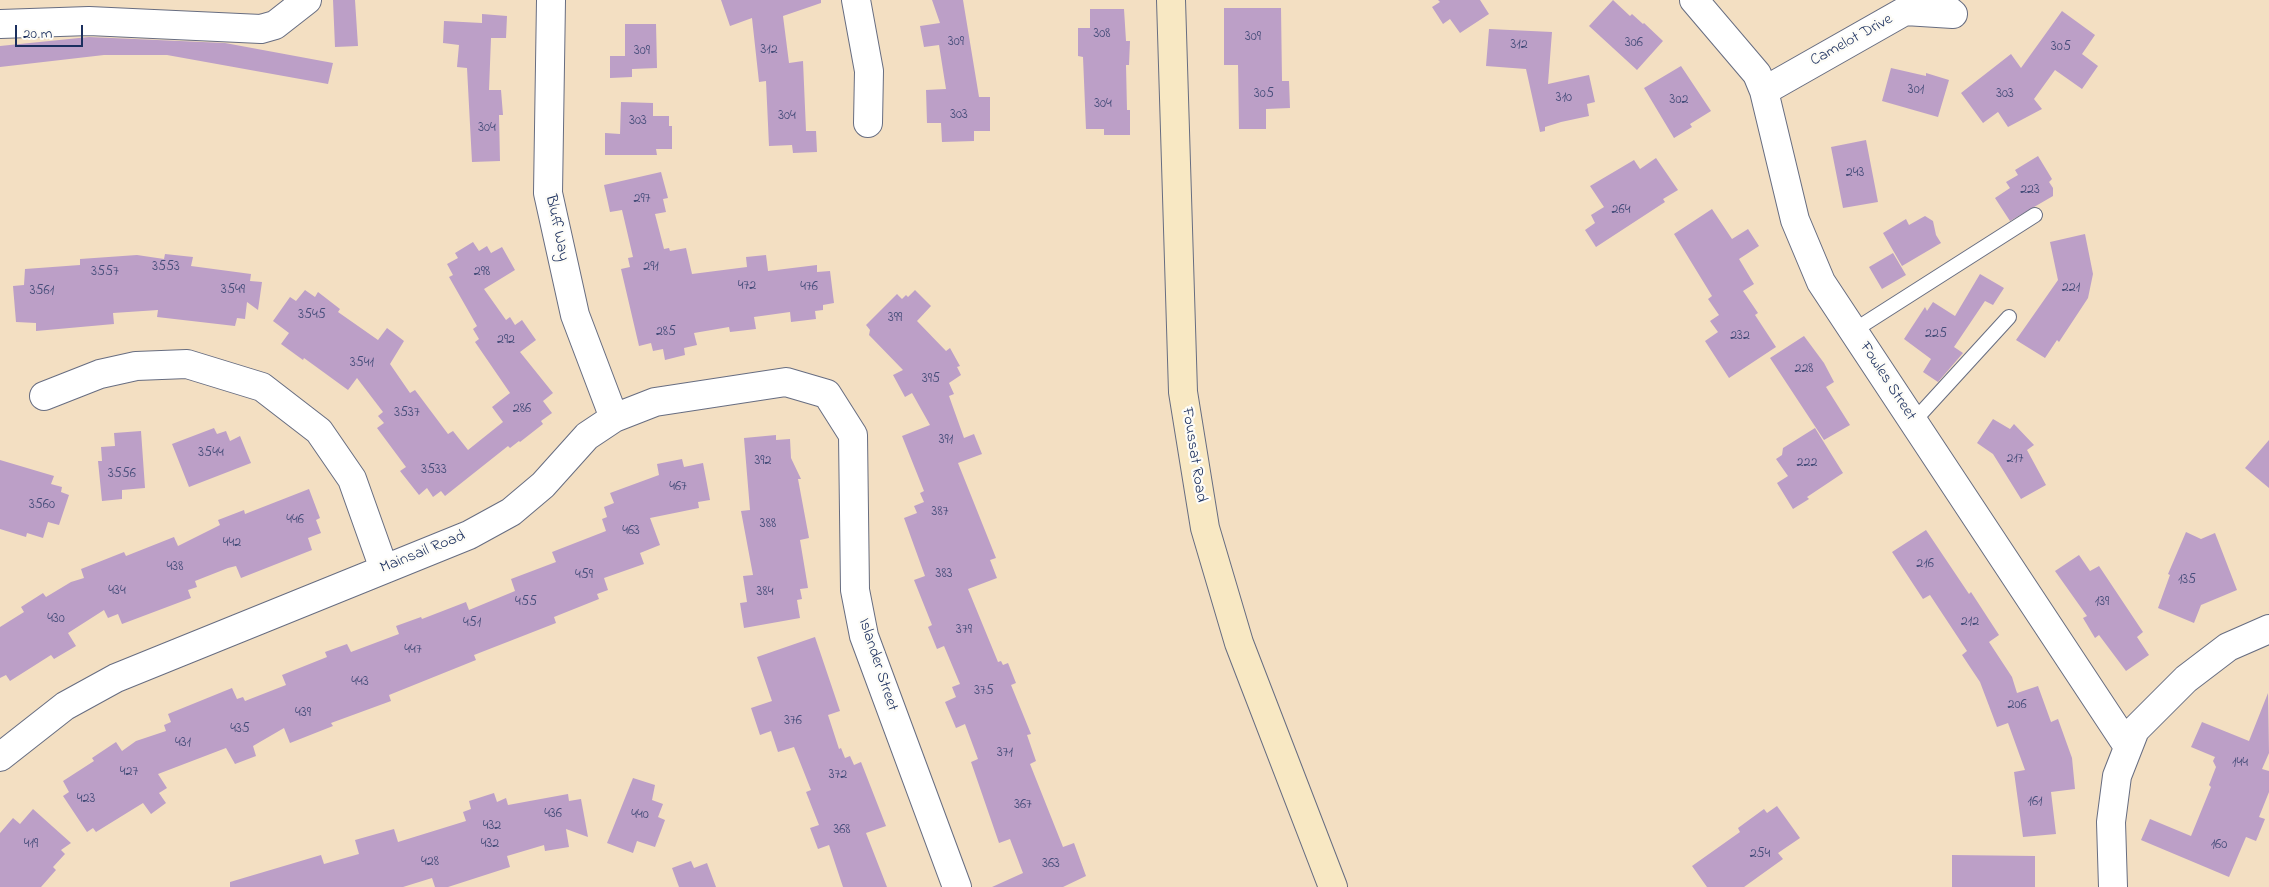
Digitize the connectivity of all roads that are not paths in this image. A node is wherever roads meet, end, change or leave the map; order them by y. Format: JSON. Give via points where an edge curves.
{"nodes":[{"id":1,"x":307,"y":0,"type":"edge"},
{"id":2,"x":551,"y":0,"type":"edge"},
{"id":3,"x":856,"y":0,"type":"edge"},
{"id":4,"x":1171,"y":0,"type":"edge"},
{"id":5,"x":1694,"y":0,"type":"edge"},
{"id":6,"x":1936,"y":0,"type":"edge"},
{"id":7,"x":0,"y":24,"type":"edge"},
{"id":8,"x":1764,"y":91,"type":"junction"},
{"id":9,"x":868,"y":123,"type":"dead end"},
{"id":10,"x":2035,"y":215,"type":"dead end"},
{"id":11,"x":2009,"y":317,"type":"dead end"},
{"id":12,"x":1853,"y":331,"type":"junction"},
{"id":13,"x":44,"y":396,"type":"dead end"},
{"id":14,"x":837,"y":406,"type":"joint"},
{"id":15,"x":614,"y":418,"type":"junction"},
{"id":16,"x":1914,"y":422,"type":"junction"},
{"id":17,"x":384,"y":569,"type":"junction"},
{"id":18,"x":2269,"y":629,"type":"edge"},
{"id":19,"x":2127,"y":745,"type":"junction"},
{"id":20,"x":0,"y":758,"type":"edge"},
{"id":21,"x":957,"y":887,"type":"edge"},
{"id":22,"x":1333,"y":887,"type":"edge"},
{"id":23,"x":2113,"y":887,"type":"edge"}],
"edges":[{"from":1,"to":7,"type":"street","via":[[275,25],[261,29],[89,22]]},
{"from":2,"to":15,"type":"street","name":"Bluff Way","via":[[548,194],[575,315]]},
{"from":3,"to":9,"type":"street","via":[[869,71]]},
{"from":4,"to":22,"type":"main road","name":"Foussat Road","via":[[1183,392],[1205,528],[1239,643]]},
{"from":5,"to":8,"type":"street","name":"Fowles Street","via":[[1757,74]]},
{"from":6,"to":8,"type":"street","name":"Camelot Drive","via":[[1953,14],[1905,11]]},
{"from":8,"to":12,"type":"street","name":"Fowles Street","via":[[1795,220],[1821,282]]},
{"from":10,"to":12,"type":"lane"},
{"from":11,"to":16,"type":"lane"},
{"from":12,"to":16,"type":"street","name":"Fowles Street"},
{"from":13,"to":17,"type":"street","via":[[100,374],[136,366],[187,364],[262,387],[319,431],[352,479]]},
{"from":14,"to":15,"type":"street","name":"Mainsail Road","via":[[827,394],[786,382],[655,402]]},
{"from":14,"to":21,"type":"street","name":"Islander Street","via":[[853,435],[855,590],[864,636]]},
{"from":15,"to":17,"type":"street","name":"Mainsail Road","via":[[587,436],[543,485],[511,512],[469,534]]},
{"from":16,"to":19,"type":"street","name":"Fowles Street"},
{"from":17,"to":20,"type":"street","name":"Mainsail Road","via":[[116,678],[65,706]]},
{"from":18,"to":19,"type":"street","via":[[2228,647],[2186,680],[2135,730]]},
{"from":19,"to":23,"type":"street","via":[[2117,776],[2111,822]]}]}
